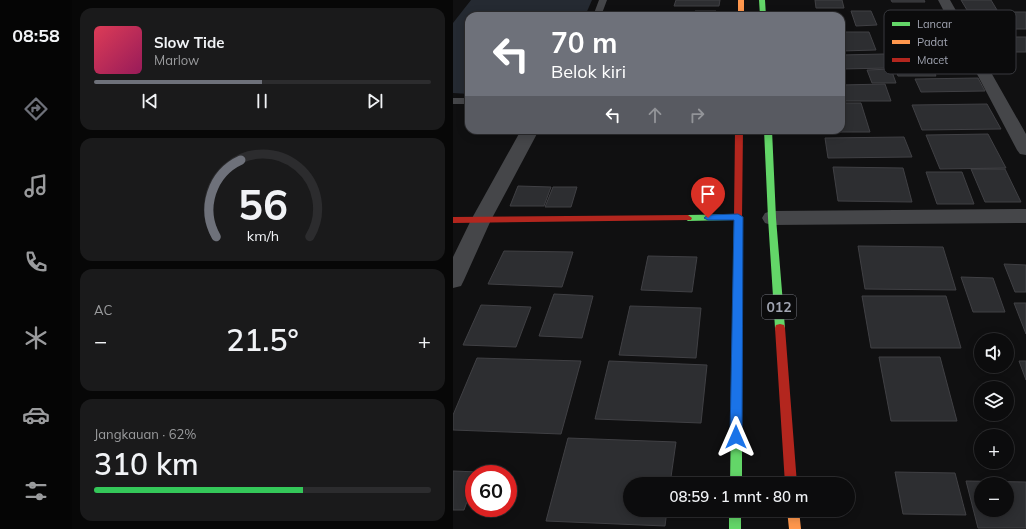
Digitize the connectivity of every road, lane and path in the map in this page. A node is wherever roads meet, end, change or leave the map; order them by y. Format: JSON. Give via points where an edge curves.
{"nodes":[{"id":1,"x":603,"y":0,"type":"edge"},
{"id":2,"x":741,"y":0,"type":"edge"},
{"id":3,"x":762,"y":0,"type":"edge"},
{"id":4,"x":944,"y":0,"type":"edge"},
{"id":5,"x":949,"y":10,"type":"edge"},
{"id":6,"x":598,"y":12,"type":"edge"},
{"id":7,"x":741,"y":12,"type":"edge"},
{"id":8,"x":763,"y":12,"type":"edge"},
{"id":9,"x":984,"y":74,"type":"edge"},
{"id":10,"x":453,"y":101,"type":"edge"},
{"id":11,"x":465,"y":101,"type":"edge"},
{"id":12,"x":528,"y":134,"type":"edge"},
{"id":13,"x":739,"y":134,"type":"edge"},
{"id":14,"x":768,"y":134,"type":"edge"},
{"id":15,"x":1026,"y":150,"type":"edge"},
{"id":16,"x":1026,"y":216,"type":"edge"},
{"id":17,"x":738,"y":217,"type":"junction"},
{"id":18,"x":772,"y":218,"type":"junction"},
{"id":19,"x":453,"y":220,"type":"edge"},
{"id":20,"x":481,"y":220,"type":"junction"},
{"id":21,"x":453,"y":280,"type":"edge"},
{"id":22,"x":736,"y":477,"type":"edge"},
{"id":23,"x":790,"y":477,"type":"edge"},
{"id":24,"x":735,"y":517,"type":"edge"},
{"id":25,"x":794,"y":517,"type":"edge"},
{"id":26,"x":735,"y":529,"type":"edge"},
{"id":27,"x":795,"y":529,"type":"edge"}],
"edges":[{"from":1,"to":6,"type":"lane"},
{"from":2,"to":7,"type":"main road"},
{"from":3,"to":8,"type":"main road"},
{"from":4,"to":5,"type":"street"},
{"from":9,"to":15,"type":"street"},
{"from":10,"to":11,"type":"lane"},
{"from":12,"to":20,"type":"street"},
{"from":13,"to":17,"type":"main road"},
{"from":14,"to":18,"type":"main road","number":"012"},
{"from":16,"to":18,"type":"street"},
{"from":17,"to":20,"type":"main road"},
{"from":17,"to":22,"type":"main road"},
{"from":18,"to":23,"type":"main road","number":"012"},
{"from":19,"to":20,"type":"main road"},
{"from":20,"to":21,"type":"street"},
{"from":24,"to":26,"type":"main road"},
{"from":25,"to":27,"type":"main road"}]}
